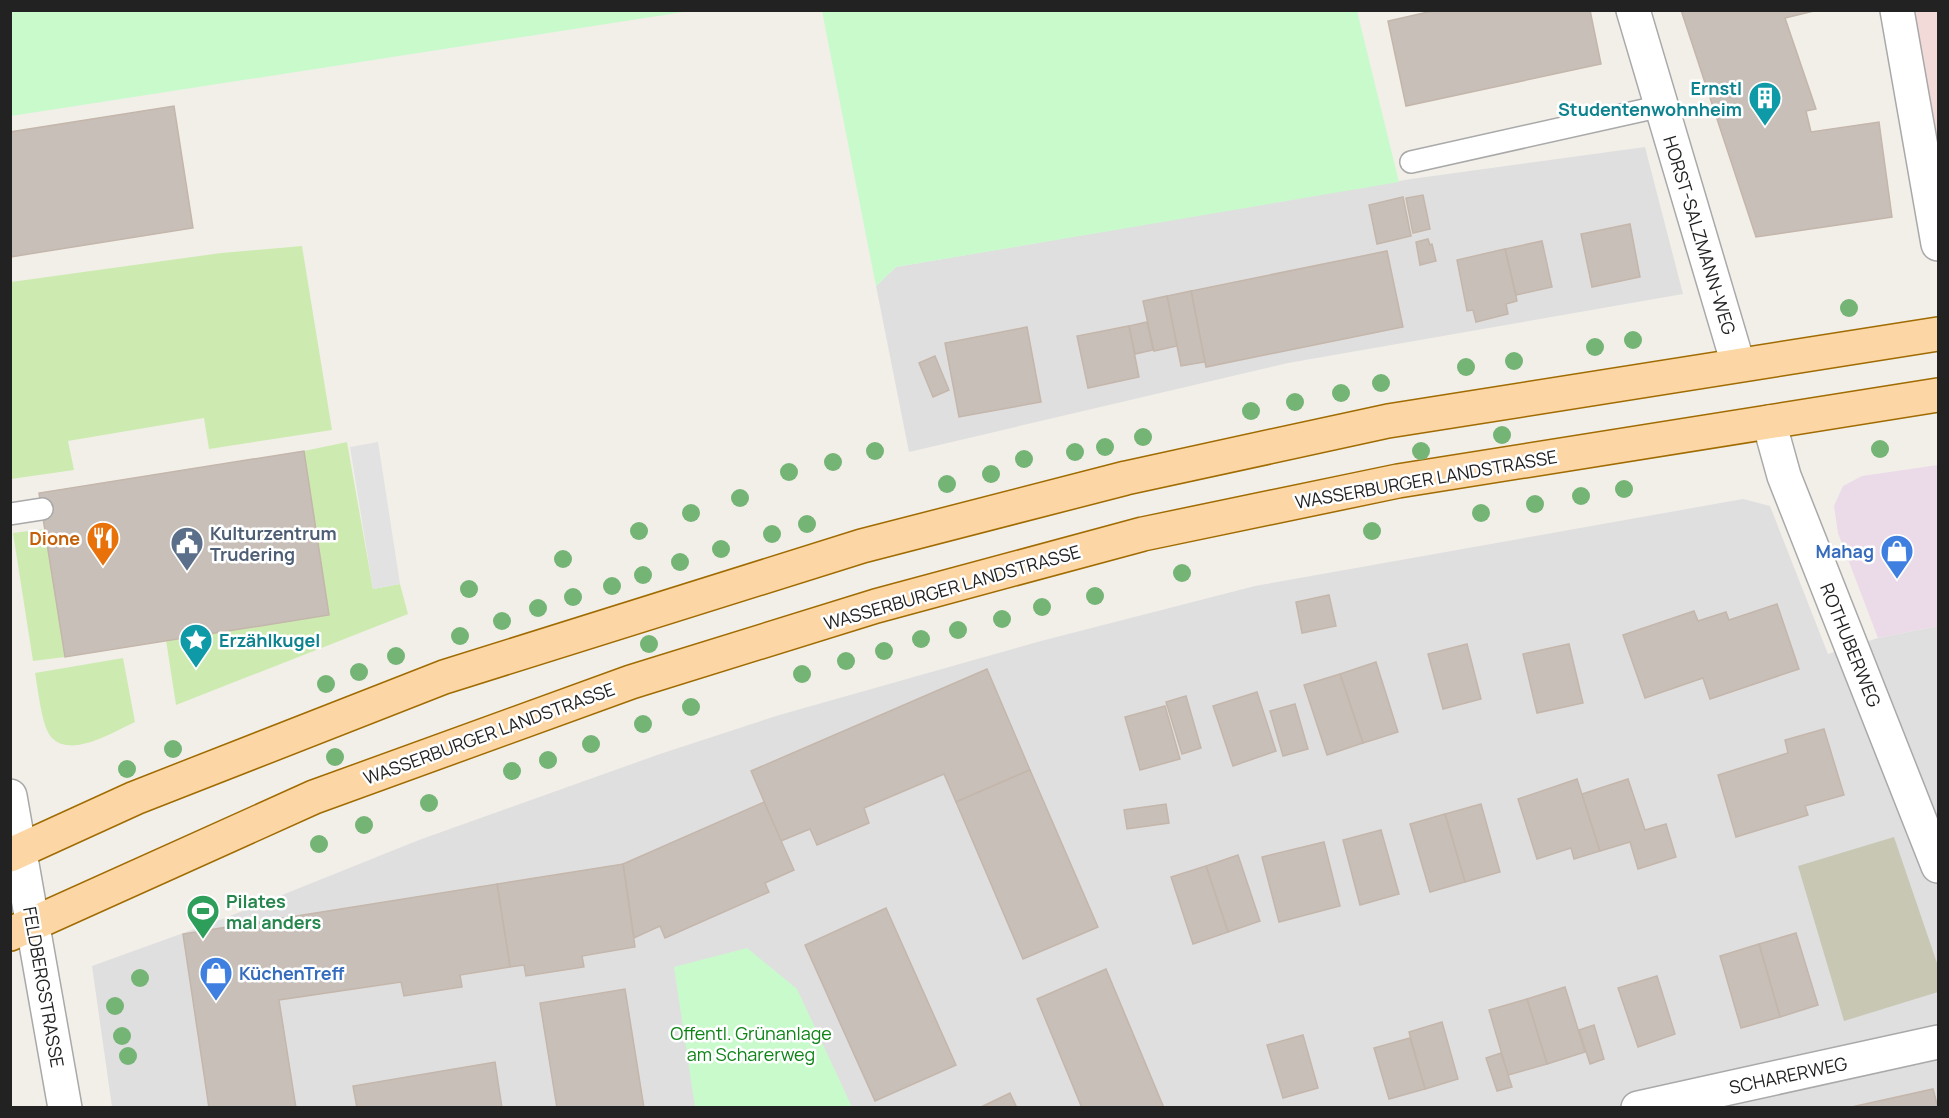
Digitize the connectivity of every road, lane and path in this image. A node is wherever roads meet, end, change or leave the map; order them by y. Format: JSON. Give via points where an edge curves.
{"nodes":[{"id":1,"x":1633,"y":10,"type":"edge"},
{"id":2,"x":1897,"y":10,"type":"edge"},
{"id":3,"x":1662,"y":106,"type":"junction"},
{"id":4,"x":1411,"y":162,"type":"dead end"},
{"id":5,"x":1938,"y":244,"type":"edge"},
{"id":6,"x":1938,"y":334,"type":"edge"},
{"id":7,"x":1738,"y":364,"type":"junction"},
{"id":8,"x":1938,"y":395,"type":"edge"},
{"id":9,"x":1769,"y":422,"type":"junction"},
{"id":10,"x":42,"y":509,"type":"dead end"},
{"id":11,"x":10,"y":514,"type":"edge"},
{"id":12,"x":10,"y":796,"type":"edge"},
{"id":13,"x":15,"y":853,"type":"edge"},
{"id":14,"x":1938,"y":866,"type":"edge"},
{"id":15,"x":22,"y":929,"type":"edge"},
{"id":16,"x":1938,"y":1042,"type":"edge"},
{"id":17,"x":65,"y":1107,"type":"edge"},
{"id":18,"x":1638,"y":1107,"type":"edge"}],
"edges":[{"from":1,"to":3,"type":"street","name":"HORST-SALZMANN-WEG"},
{"from":2,"to":5,"type":"street"},
{"from":3,"to":4,"type":"lane"},
{"from":3,"to":7,"type":"street","name":"HORST-SALZMANN-WEG"},
{"from":6,"to":7,"type":"main road"},
{"from":7,"to":13,"type":"main road","via":[[1389,421],[1126,478],[862,546],[444,677],[135,798]]},
{"from":8,"to":9,"type":"main road","name":"WASSERBURGER LANDSTRASSE"},
{"from":9,"to":14,"type":"street","name":"ROTHUBERWEG","via":[[1784,476]]},
{"from":9,"to":15,"type":"main road","name":"WASSERBURGER LANDSTRASSE","via":[[1398,481],[1143,534],[876,606],[631,682],[314,797]]},
{"from":10,"to":11,"type":"lane"},
{"from":12,"to":13,"type":"street","name":"FELDBERGSTRASSE"},
{"from":13,"to":15,"type":"street","name":"FELDBERGSTRASSE"},
{"from":15,"to":17,"type":"street","name":"FELDBERGSTRASSE"},
{"from":16,"to":18,"type":"street","name":"SCHARERWEG"}]}
